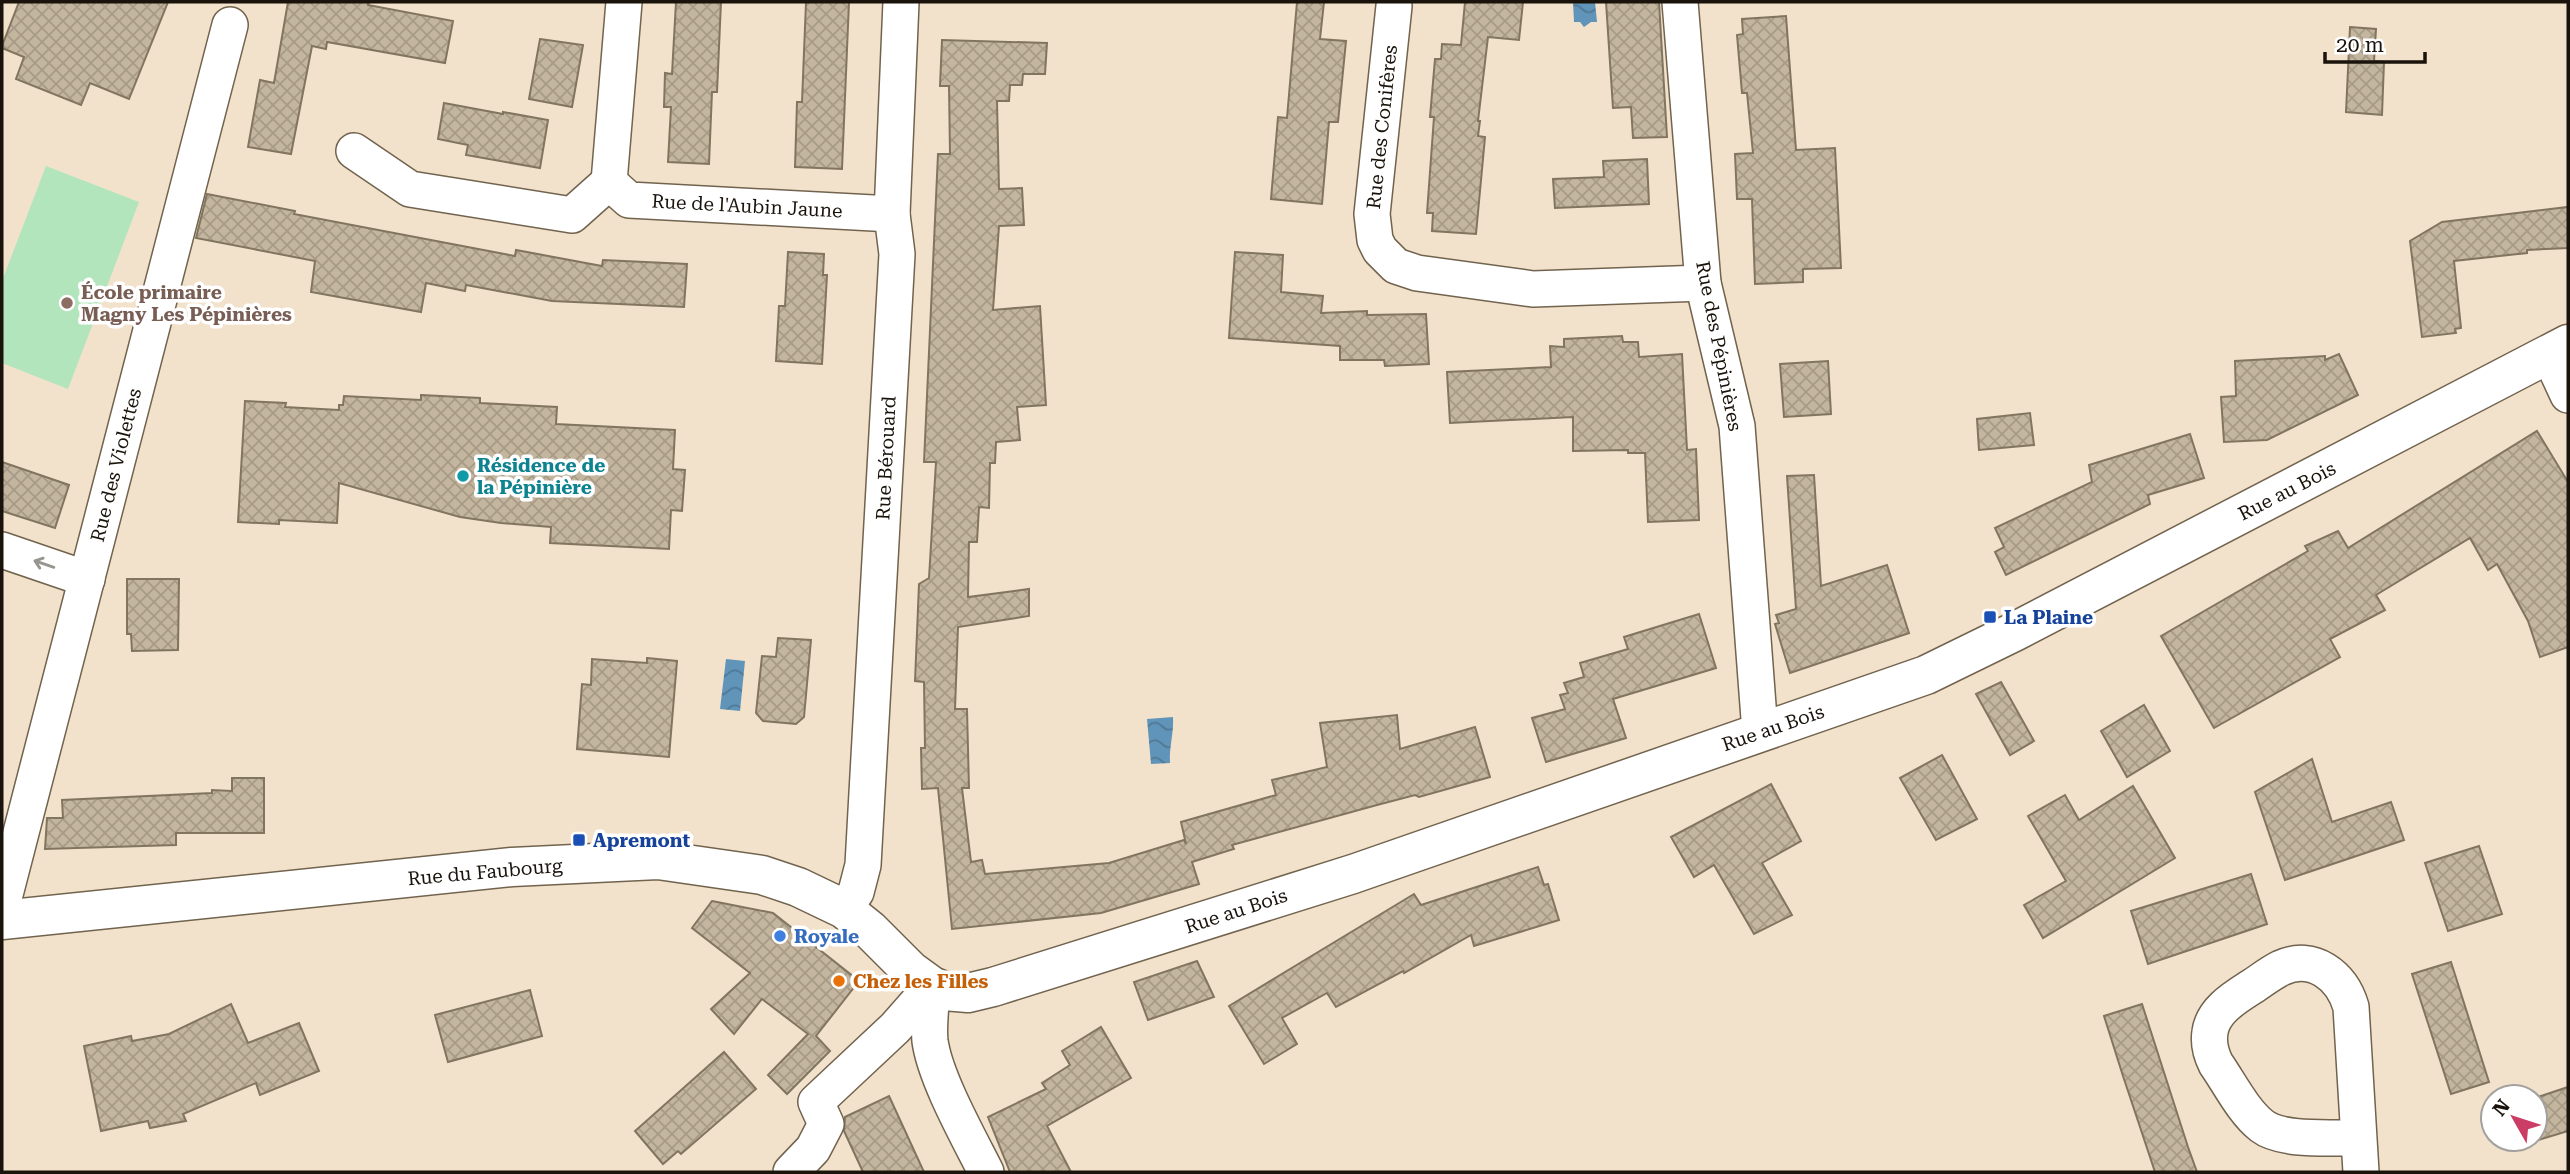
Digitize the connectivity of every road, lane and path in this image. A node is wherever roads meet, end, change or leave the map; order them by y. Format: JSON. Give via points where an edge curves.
{"nodes":[{"id":1,"x":624,"y":2,"type":"edge"},
{"id":2,"x":901,"y":2,"type":"edge"},
{"id":3,"x":1680,"y":2,"type":"edge"},
{"id":4,"x":1394,"y":3,"type":"edge"},
{"id":5,"x":230,"y":25,"type":"dead end"},
{"id":6,"x":355,"y":151,"type":"dead end"},
{"id":7,"x":608,"y":182,"type":"junction"},
{"id":8,"x":892,"y":214,"type":"junction"},
{"id":9,"x":1703,"y":283,"type":"junction"},
{"id":10,"x":2559,"y":349,"type":"edge"},
{"id":11,"x":2568,"y":395,"type":"edge"},
{"id":12,"x":2,"y":550,"type":"edge"},
{"id":13,"x":87,"y":579,"type":"junction"},
{"id":14,"x":1760,"y":732,"type":"junction"},
{"id":15,"x":2,"y":906,"type":"edge"},
{"id":16,"x":844,"y":909,"type":"junction"},
{"id":17,"x":2,"y":920,"type":"edge"},
{"id":18,"x":932,"y":986,"type":"junction"},
{"id":19,"x":2359,"y":1138,"type":"junction"},
{"id":20,"x":791,"y":1172,"type":"edge"},
{"id":21,"x":986,"y":1172,"type":"edge"},
{"id":22,"x":2361,"y":1172,"type":"edge"}],
"edges":[{"from":1,"to":7,"type":"street"},
{"from":2,"to":8,"type":"street","name":"Rue Bérouard"},
{"from":3,"to":9,"type":"street","name":"Rue des Pépinières"},
{"from":4,"to":9,"type":"street","name":"Rue des Conifères","via":[[1373,214],[1375,240],[1396,266],[1533,289]]},
{"from":5,"to":13,"type":"street","name":"Rue des Violettes"},
{"from":6,"to":7,"type":"street","via":[[410,189],[572,215]]},
{"from":7,"to":8,"type":"street","name":"Rue de l'Aubin Jaune","via":[[629,200]]},
{"from":8,"to":16,"type":"street","name":"Rue Bérouard","via":[[897,254],[863,865],[856,892]]},
{"from":9,"to":14,"type":"street","name":"Rue des Pépinières","via":[[1737,426]]},
{"from":10,"to":11,"type":"street"},
{"from":10,"to":14,"type":"main road","name":"Rue au Bois","via":[[1926,675]]},
{"from":13,"to":12,"type":"street","one_way":true},
{"from":13,"to":15,"type":"street","name":"Rue des Violettes"},
{"from":14,"to":18,"type":"main road","name":"Rue au Bois","via":[[1353,874],[993,987],[968,993]]},
{"from":16,"to":17,"type":"main road","name":"Rue du Faubourg","via":[[762,876],[658,860],[512,867]]},
{"from":16,"to":18,"type":"main road","name":"Rue du Faubourg"},
{"from":18,"to":20,"type":"street","via":[[895,1028],[816,1102],[826,1125],[813,1149]]},
{"from":18,"to":21,"type":"street","via":[[930,1041]]},
{"from":19,"to":19,"type":"street","via":[[2351,1007],[2335,977],[2318,966],[2287,966],[2226,1005],[2210,1031],[2212,1054],[2260,1124],[2290,1135]]},
{"from":19,"to":22,"type":"street"}]}
